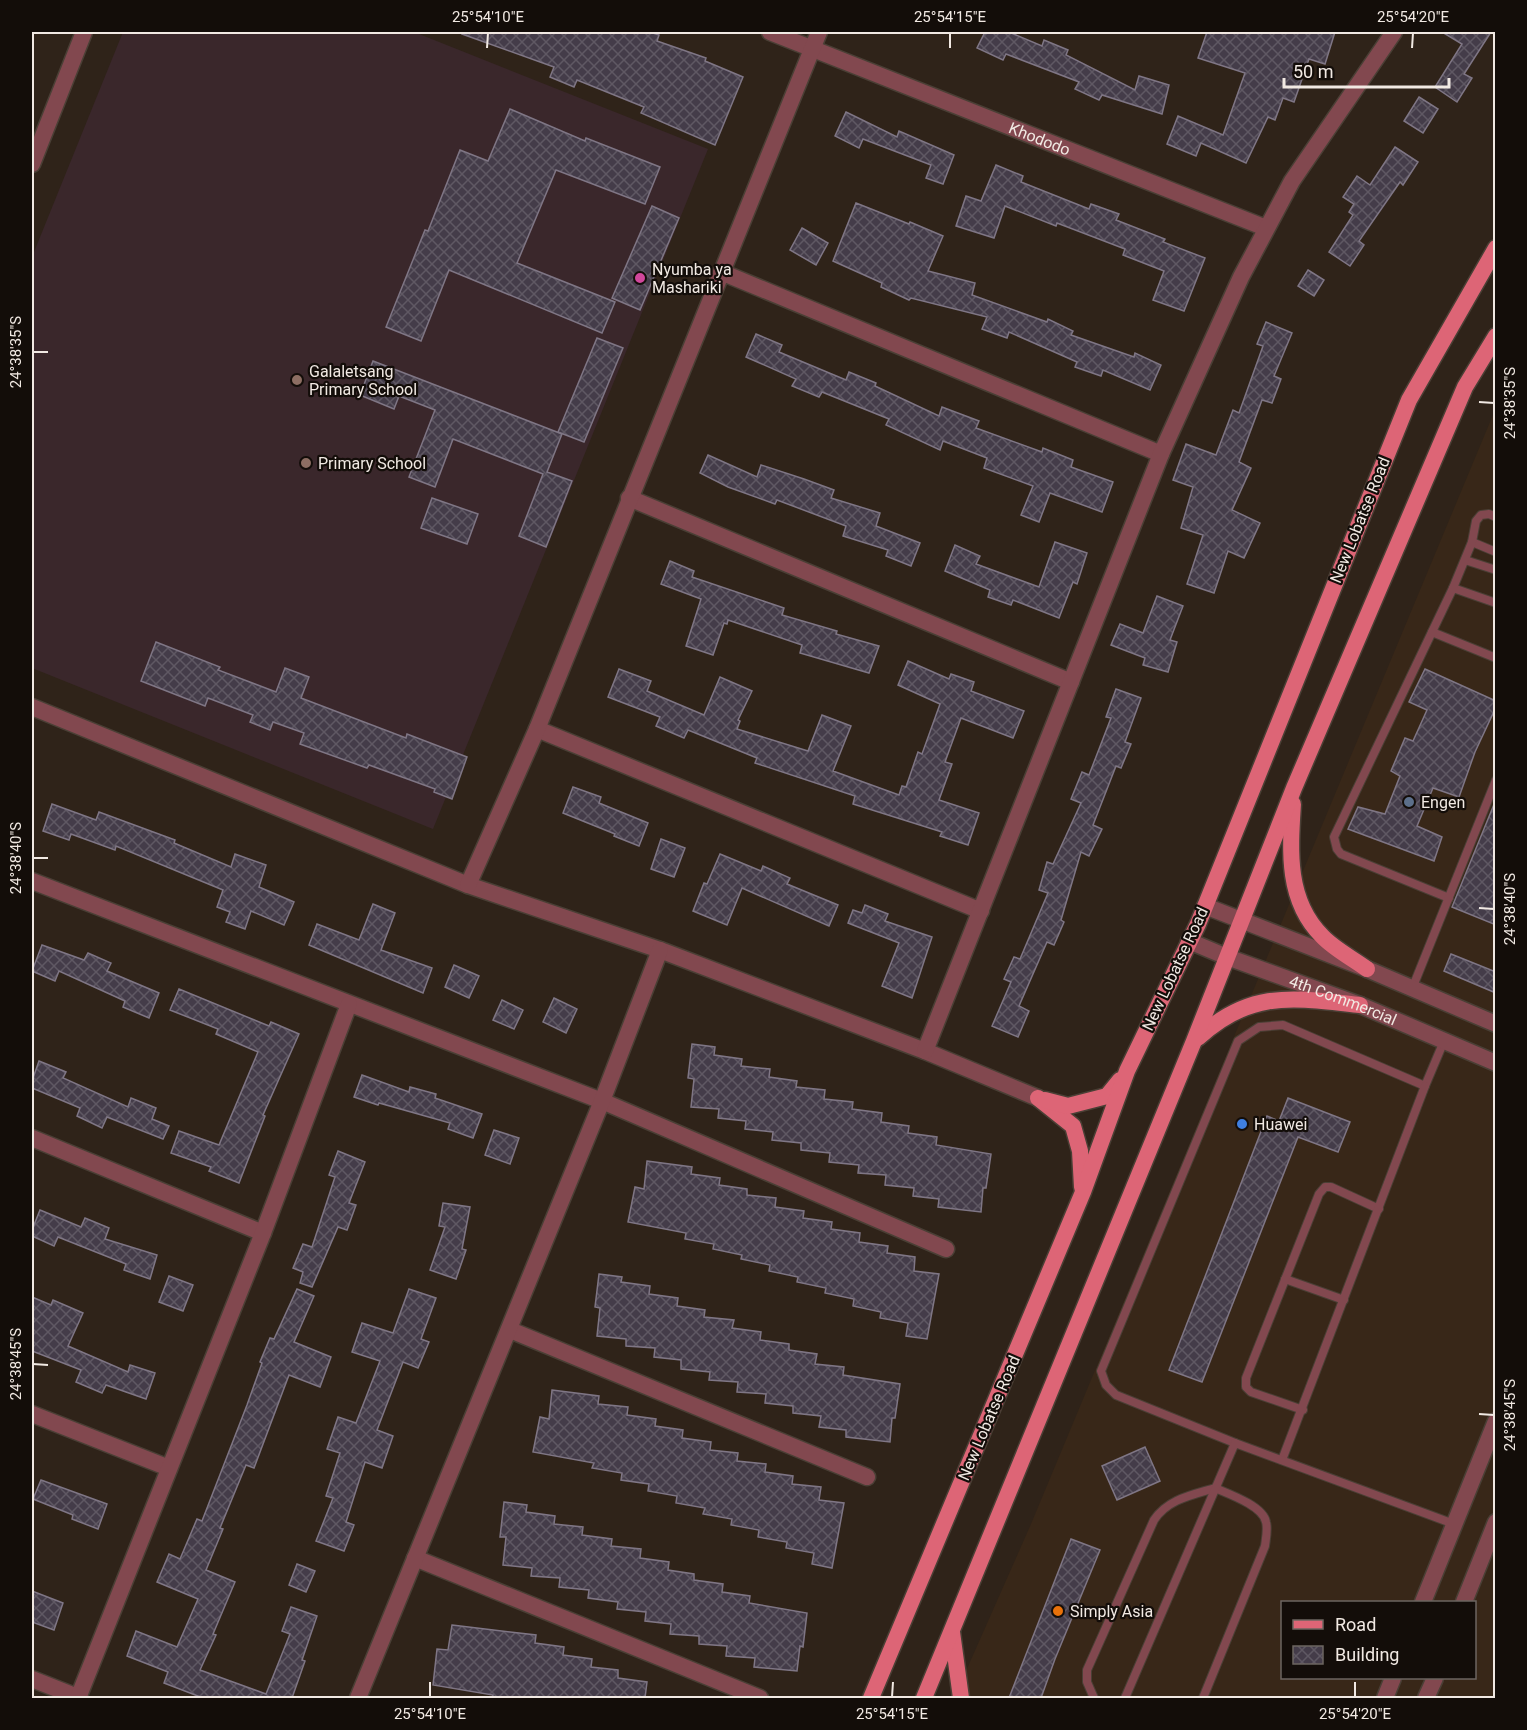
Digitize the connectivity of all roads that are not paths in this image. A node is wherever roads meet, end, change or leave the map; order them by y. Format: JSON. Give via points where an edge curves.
{"nodes":[{"id":1,"x":84,"y":32,"type":"edge"},
{"id":2,"x":770,"y":32,"type":"edge"},
{"id":3,"x":819,"y":32,"type":"edge"},
{"id":4,"x":1394,"y":32,"type":"edge"},
{"id":5,"x":812,"y":47,"type":"junction"},
{"id":6,"x":32,"y":164,"type":"edge"},
{"id":7,"x":1266,"y":228,"type":"junction"},
{"id":8,"x":1496,"y":248,"type":"edge"},
{"id":9,"x":721,"y":272,"type":"junction"},
{"id":10,"x":1496,"y":336,"type":"edge"},
{"id":11,"x":1161,"y":453,"type":"junction"},
{"id":12,"x":629,"y":498,"type":"junction"},
{"id":13,"x":1496,"y":517,"type":"edge"},
{"id":14,"x":1472,"y":542,"type":"junction"},
{"id":15,"x":1496,"y":552,"type":"edge"},
{"id":16,"x":1465,"y":560,"type":"junction"},
{"id":17,"x":1496,"y":570,"type":"edge"},
{"id":18,"x":1453,"y":588,"type":"junction"},
{"id":19,"x":1496,"y":603,"type":"edge"},
{"id":20,"x":1432,"y":632,"type":"junction"},
{"id":21,"x":1496,"y":658,"type":"edge"},
{"id":22,"x":1071,"y":682,"type":"junction"},
{"id":23,"x":32,"y":707,"type":"edge"},
{"id":24,"x":537,"y":729,"type":"junction"},
{"id":25,"x":1496,"y":780,"type":"edge"},
{"id":26,"x":1294,"y":788,"type":"junction"},
{"id":27,"x":32,"y":881,"type":"edge"},
{"id":28,"x":468,"y":885,"type":"junction"},
{"id":29,"x":1449,"y":898,"type":"junction"},
{"id":30,"x":1205,"y":906,"type":"junction"},
{"id":31,"x":981,"y":911,"type":"junction"},
{"id":32,"x":1241,"y":919,"type":"junction"},
{"id":33,"x":1190,"y":941,"type":"junction"},
{"id":34,"x":660,"y":950,"type":"junction"},
{"id":35,"x":1227,"y":957,"type":"junction"},
{"id":36,"x":1367,"y":969,"type":"junction"},
{"id":37,"x":1412,"y":988,"type":"junction"},
{"id":38,"x":349,"y":1004,"type":"junction"},
{"id":39,"x":1360,"y":1005,"type":"junction"},
{"id":40,"x":1496,"y":1024,"type":"edge"},
{"id":41,"x":1194,"y":1041,"type":"junction"},
{"id":42,"x":1444,"y":1041,"type":"junction"},
{"id":43,"x":926,"y":1051,"type":"junction"},
{"id":44,"x":1496,"y":1063,"type":"edge"},
{"id":45,"x":1127,"y":1071,"type":"junction"},
{"id":46,"x":1425,"y":1086,"type":"junction"},
{"id":47,"x":1038,"y":1098,"type":"junction"},
{"id":48,"x":602,"y":1101,"type":"junction"},
{"id":49,"x":32,"y":1138,"type":"edge"},
{"id":50,"x":1083,"y":1192,"type":"junction"},
{"id":51,"x":1379,"y":1209,"type":"junction"},
{"id":52,"x":263,"y":1233,"type":"junction"},
{"id":53,"x":946,"y":1249,"type":"dead end"},
{"id":54,"x":1285,"y":1279,"type":"junction"},
{"id":55,"x":1344,"y":1300,"type":"junction"},
{"id":56,"x":510,"y":1330,"type":"junction"},
{"id":57,"x":1303,"y":1410,"type":"junction"},
{"id":58,"x":32,"y":1413,"type":"edge"},
{"id":59,"x":1496,"y":1421,"type":"edge"},
{"id":60,"x":1235,"y":1443,"type":"junction"},
{"id":61,"x":1282,"y":1460,"type":"junction"},
{"id":62,"x":169,"y":1468,"type":"junction"},
{"id":63,"x":867,"y":1477,"type":"dead end"},
{"id":64,"x":1215,"y":1488,"type":"junction"},
{"id":65,"x":1496,"y":1522,"type":"edge"},
{"id":66,"x":1454,"y":1524,"type":"junction"},
{"id":67,"x":415,"y":1558,"type":"junction"},
{"id":68,"x":1423,"y":1601,"type":"edge"},
{"id":69,"x":1464,"y":1601,"type":"edge"},
{"id":70,"x":952,"y":1631,"type":"junction"},
{"id":71,"x":32,"y":1679,"type":"edge"},
{"id":72,"x":1392,"y":1679,"type":"edge"},
{"id":73,"x":1434,"y":1679,"type":"edge"},
{"id":74,"x":79,"y":1698,"type":"edge"},
{"id":75,"x":358,"y":1698,"type":"edge"},
{"id":76,"x":760,"y":1698,"type":"edge"},
{"id":77,"x":871,"y":1698,"type":"edge"},
{"id":78,"x":924,"y":1698,"type":"edge"},
{"id":79,"x":961,"y":1698,"type":"edge"},
{"id":80,"x":1094,"y":1698,"type":"edge"},
{"id":81,"x":1125,"y":1698,"type":"edge"},
{"id":82,"x":1203,"y":1698,"type":"edge"},
{"id":83,"x":1385,"y":1698,"type":"edge"},
{"id":84,"x":1426,"y":1698,"type":"edge"}],
"edges":[{"from":1,"to":6,"type":"street"},
{"from":2,"to":5,"type":"street","name":"Khododo"},
{"from":3,"to":5,"type":"street"},
{"from":4,"to":7,"type":"street","via":[[1292,181]]},
{"from":5,"to":7,"type":"street","name":"Khododo"},
{"from":5,"to":9,"type":"street"},
{"from":7,"to":11,"type":"street"},
{"from":8,"to":30,"type":"main road","name":"New Lobatse Road","via":[[1408,400]]},
{"from":9,"to":11,"type":"street"},
{"from":9,"to":12,"type":"street"},
{"from":10,"to":26,"type":"main road","via":[[1465,387]]},
{"from":11,"to":22,"type":"street"},
{"from":12,"to":22,"type":"street"},
{"from":12,"to":24,"type":"street"},
{"from":13,"to":14,"type":"lane","via":[[1480,515]]},
{"from":14,"to":15,"type":"lane"},
{"from":14,"to":16,"type":"lane"},
{"from":16,"to":17,"type":"lane"},
{"from":16,"to":18,"type":"lane"},
{"from":18,"to":19,"type":"lane"},
{"from":18,"to":20,"type":"lane"},
{"from":20,"to":21,"type":"lane"},
{"from":20,"to":29,"type":"lane","via":[[1334,837],[1341,855]]},
{"from":22,"to":31,"type":"street"},
{"from":23,"to":28,"type":"street"},
{"from":24,"to":28,"type":"street"},
{"from":24,"to":31,"type":"street"},
{"from":25,"to":29,"type":"lane"},
{"from":26,"to":32,"type":"main road"},
{"from":26,"to":36,"type":"main road","via":[[1291,869],[1296,893],[1322,936]]},
{"from":27,"to":38,"type":"street"},
{"from":28,"to":34,"type":"street"},
{"from":29,"to":37,"type":"lane"},
{"from":30,"to":32,"type":"street"},
{"from":30,"to":33,"type":"main road","name":"New Lobatse Road"},
{"from":31,"to":43,"type":"street"},
{"from":32,"to":35,"type":"main road"},
{"from":32,"to":36,"type":"street"},
{"from":33,"to":35,"type":"street","name":"4th Commercial"},
{"from":33,"to":45,"type":"main road","name":"New Lobatse Road"},
{"from":34,"to":43,"type":"street"},
{"from":34,"to":48,"type":"street"},
{"from":35,"to":39,"type":"street","name":"4th Commercial"},
{"from":35,"to":41,"type":"main road"},
{"from":36,"to":37,"type":"street"},
{"from":37,"to":40,"type":"street"},
{"from":38,"to":48,"type":"street"},
{"from":38,"to":52,"type":"street"},
{"from":39,"to":41,"type":"main road","via":[[1295,998],[1266,1001],[1236,1010]]},
{"from":39,"to":42,"type":"street","name":"4th Commercial"},
{"from":41,"to":70,"type":"main road"},
{"from":42,"to":44,"type":"street","name":"4th Commercial"},
{"from":42,"to":46,"type":"lane"},
{"from":43,"to":47,"type":"street"},
{"from":45,"to":47,"type":"main road","via":[[1107,1096],[1068,1106]]},
{"from":45,"to":50,"type":"main road","name":"New Lobatse Road"},
{"from":46,"to":51,"type":"lane"},
{"from":46,"to":60,"type":"lane","via":[[1283,1025],[1259,1027],[1238,1041],[1101,1371],[1106,1385],[1116,1395]]},
{"from":47,"to":50,"type":"main road","via":[[1073,1126],[1080,1151]]},
{"from":48,"to":53,"type":"street"},
{"from":48,"to":56,"type":"street"},
{"from":49,"to":52,"type":"street"},
{"from":50,"to":77,"type":"main road","name":"New Lobatse Road"},
{"from":51,"to":54,"type":"lane","via":[[1332,1186],[1325,1187],[1318,1194]]},
{"from":51,"to":55,"type":"lane"},
{"from":52,"to":62,"type":"street"},
{"from":54,"to":55,"type":"lane"},
{"from":54,"to":57,"type":"lane","via":[[1246,1378],[1246,1387]]},
{"from":55,"to":57,"type":"lane"},
{"from":56,"to":63,"type":"street"},
{"from":56,"to":67,"type":"street"},
{"from":57,"to":61,"type":"lane"},
{"from":58,"to":62,"type":"street"},
{"from":59,"to":66,"type":"street"},
{"from":60,"to":61,"type":"lane"},
{"from":60,"to":64,"type":"lane"},
{"from":61,"to":66,"type":"lane"},
{"from":62,"to":74,"type":"street"},
{"from":64,"to":80,"type":"lane","via":[[1173,1502],[1154,1520],[1087,1670]]},
{"from":64,"to":81,"type":"lane"},
{"from":64,"to":82,"type":"lane","via":[[1260,1510],[1267,1533]]},
{"from":65,"to":69,"type":"street"},
{"from":66,"to":68,"type":"street"},
{"from":67,"to":75,"type":"street"},
{"from":67,"to":76,"type":"street"},
{"from":70,"to":78,"type":"main road"},
{"from":70,"to":79,"type":"main road"},
{"from":71,"to":74,"type":"street"},
{"from":72,"to":83,"type":"street"},
{"from":73,"to":84,"type":"street"}]}
